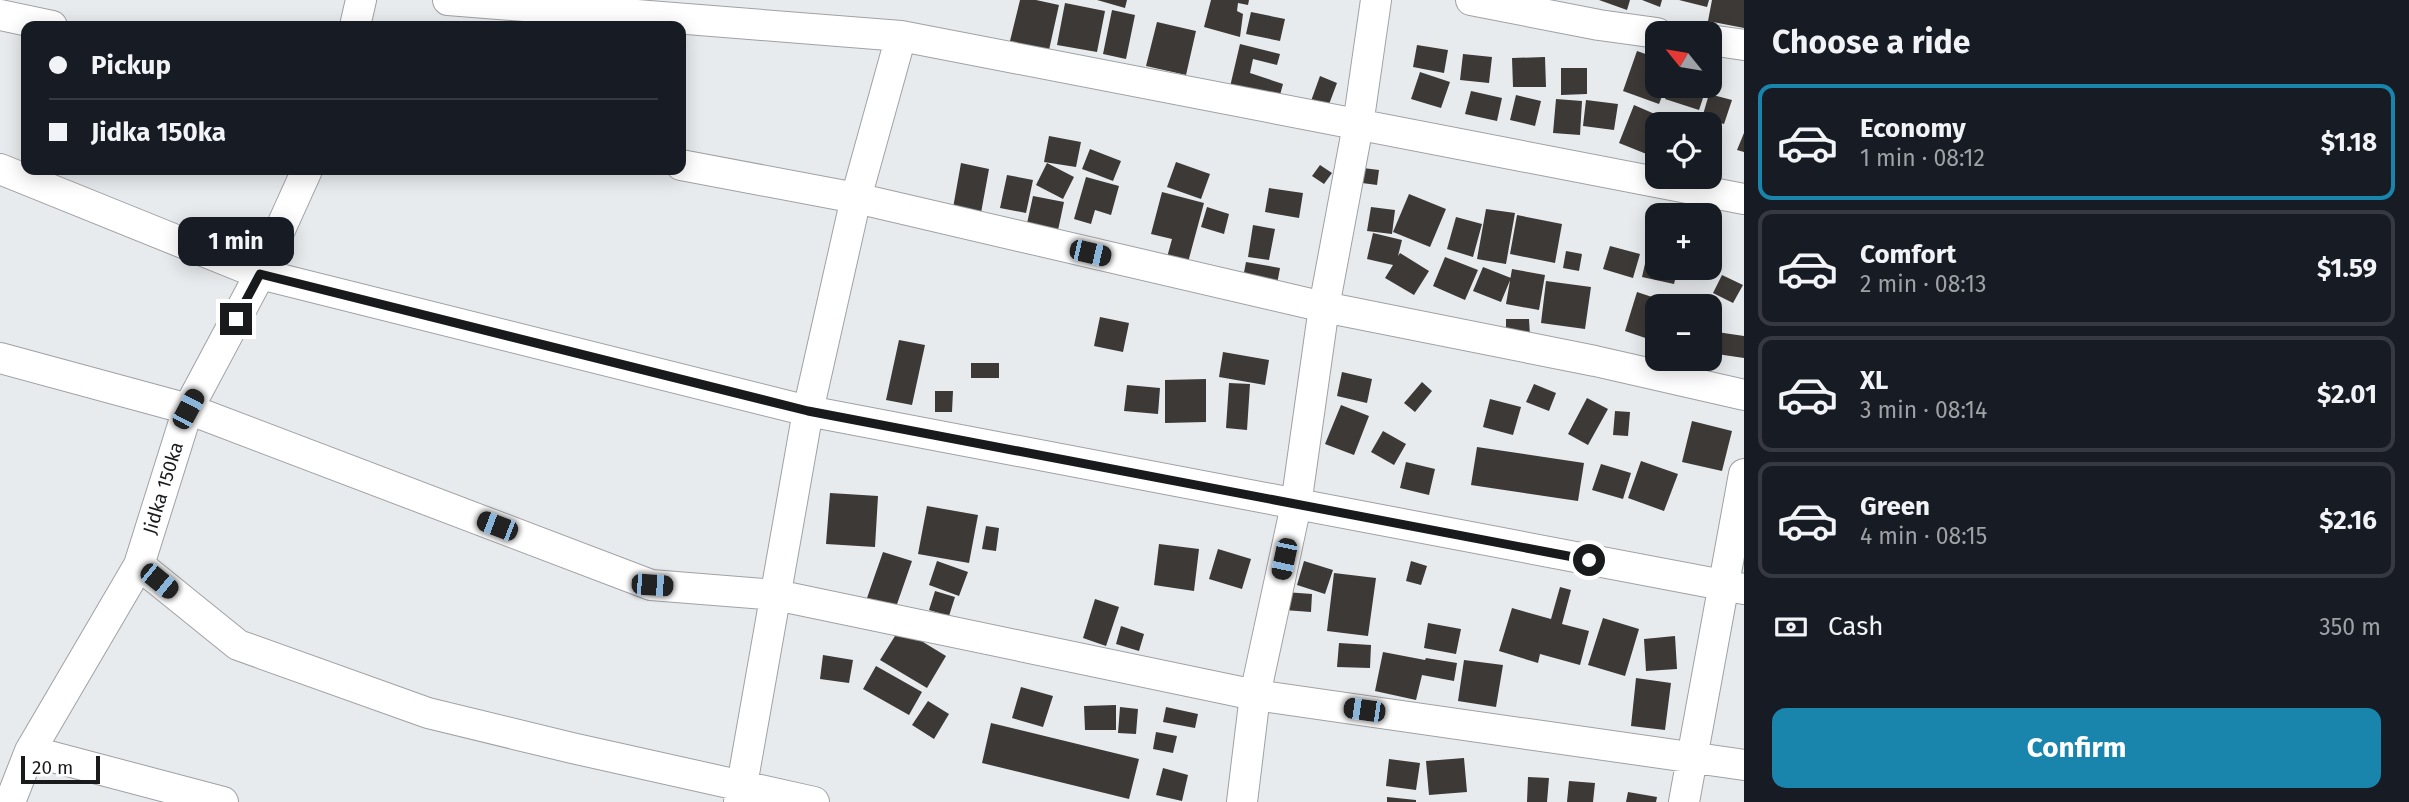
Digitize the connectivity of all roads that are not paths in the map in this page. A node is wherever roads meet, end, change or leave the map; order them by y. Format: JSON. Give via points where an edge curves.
{"nodes":[{"id":1,"x":361,"y":0,"type":"edge"},
{"id":2,"x":448,"y":0,"type":"edge"},
{"id":3,"x":1376,"y":0,"type":"edge"},
{"id":4,"x":1471,"y":0,"type":"edge"},
{"id":5,"x":0,"y":15,"type":"edge"},
{"id":6,"x":28,"y":21,"type":"edge"},
{"id":7,"x":356,"y":21,"type":"edge"},
{"id":8,"x":1645,"y":31,"type":"edge"},
{"id":9,"x":901,"y":36,"type":"junction"},
{"id":10,"x":1722,"y":42,"type":"edge"},
{"id":11,"x":1744,"y":45,"type":"edge"},
{"id":12,"x":1358,"y":125,"type":"junction"},
{"id":13,"x":686,"y":166,"type":"edge"},
{"id":14,"x":0,"y":169,"type":"edge"},
{"id":15,"x":305,"y":175,"type":"edge"},
{"id":16,"x":856,"y":198,"type":"junction"},
{"id":17,"x":1744,"y":198,"type":"edge"},
{"id":18,"x":260,"y":274,"type":"junction"},
{"id":19,"x":1324,"y":307,"type":"junction"},
{"id":20,"x":0,"y":358,"type":"edge"},
{"id":21,"x":1744,"y":395,"type":"edge"},
{"id":22,"x":188,"y":409,"type":"junction"},
{"id":23,"x":808,"y":411,"type":"junction"},
{"id":24,"x":1744,"y":474,"type":"edge"},
{"id":25,"x":1296,"y":505,"type":"junction"},
{"id":26,"x":139,"y":565,"type":"junction"},
{"id":27,"x":1733,"y":587,"type":"edge"},
{"id":28,"x":776,"y":595,"type":"junction"},
{"id":29,"x":1255,"y":695,"type":"junction"},
{"id":30,"x":30,"y":751,"type":"junction"},
{"id":31,"x":1692,"y":756,"type":"junction"},
{"id":32,"x":1744,"y":765,"type":"edge"},
{"id":33,"x":741,"y":794,"type":"edge"},
{"id":34,"x":10,"y":802,"type":"edge"},
{"id":35,"x":223,"y":802,"type":"edge"},
{"id":36,"x":814,"y":802,"type":"edge"},
{"id":37,"x":1242,"y":802,"type":"edge"},
{"id":38,"x":1684,"y":802,"type":"edge"}],
"edges":[{"from":1,"to":7,"type":"street"},
{"from":2,"to":9,"type":"street"},
{"from":3,"to":12,"type":"street"},
{"from":4,"to":8,"type":"street"},
{"from":5,"to":6,"type":"street"},
{"from":9,"to":12,"type":"street"},
{"from":9,"to":16,"type":"street"},
{"from":10,"to":11,"type":"street"},
{"from":12,"to":17,"type":"street"},
{"from":12,"to":19,"type":"street"},
{"from":13,"to":16,"type":"street"},
{"from":14,"to":18,"type":"street"},
{"from":15,"to":18,"type":"street","name":"Jidka 150ka"},
{"from":16,"to":19,"type":"street"},
{"from":16,"to":23,"type":"street"},
{"from":18,"to":22,"type":"street","name":"Jidka 150ka"},
{"from":18,"to":23,"type":"street"},
{"from":19,"to":21,"type":"street"},
{"from":19,"to":25,"type":"street"},
{"from":20,"to":22,"type":"street"},
{"from":22,"to":26,"type":"street","name":"Jidka 150ka"},
{"from":22,"to":28,"type":"street","via":[[652,585]]},
{"from":23,"to":25,"type":"street"},
{"from":23,"to":28,"type":"street"},
{"from":24,"to":27,"type":"street"},
{"from":25,"to":27,"type":"street"},
{"from":25,"to":29,"type":"street"},
{"from":26,"to":30,"type":"street","name":"Jidka 150ka"},
{"from":26,"to":33,"type":"street","via":[[238,645],[429,713]]},
{"from":27,"to":31,"type":"street"},
{"from":28,"to":29,"type":"street"},
{"from":28,"to":33,"type":"street"},
{"from":29,"to":31,"type":"street"},
{"from":29,"to":37,"type":"street"},
{"from":30,"to":34,"type":"street","name":"Jidka 150ka"},
{"from":30,"to":35,"type":"street"},
{"from":31,"to":32,"type":"street"},
{"from":31,"to":38,"type":"street"},
{"from":33,"to":36,"type":"street"}]}
